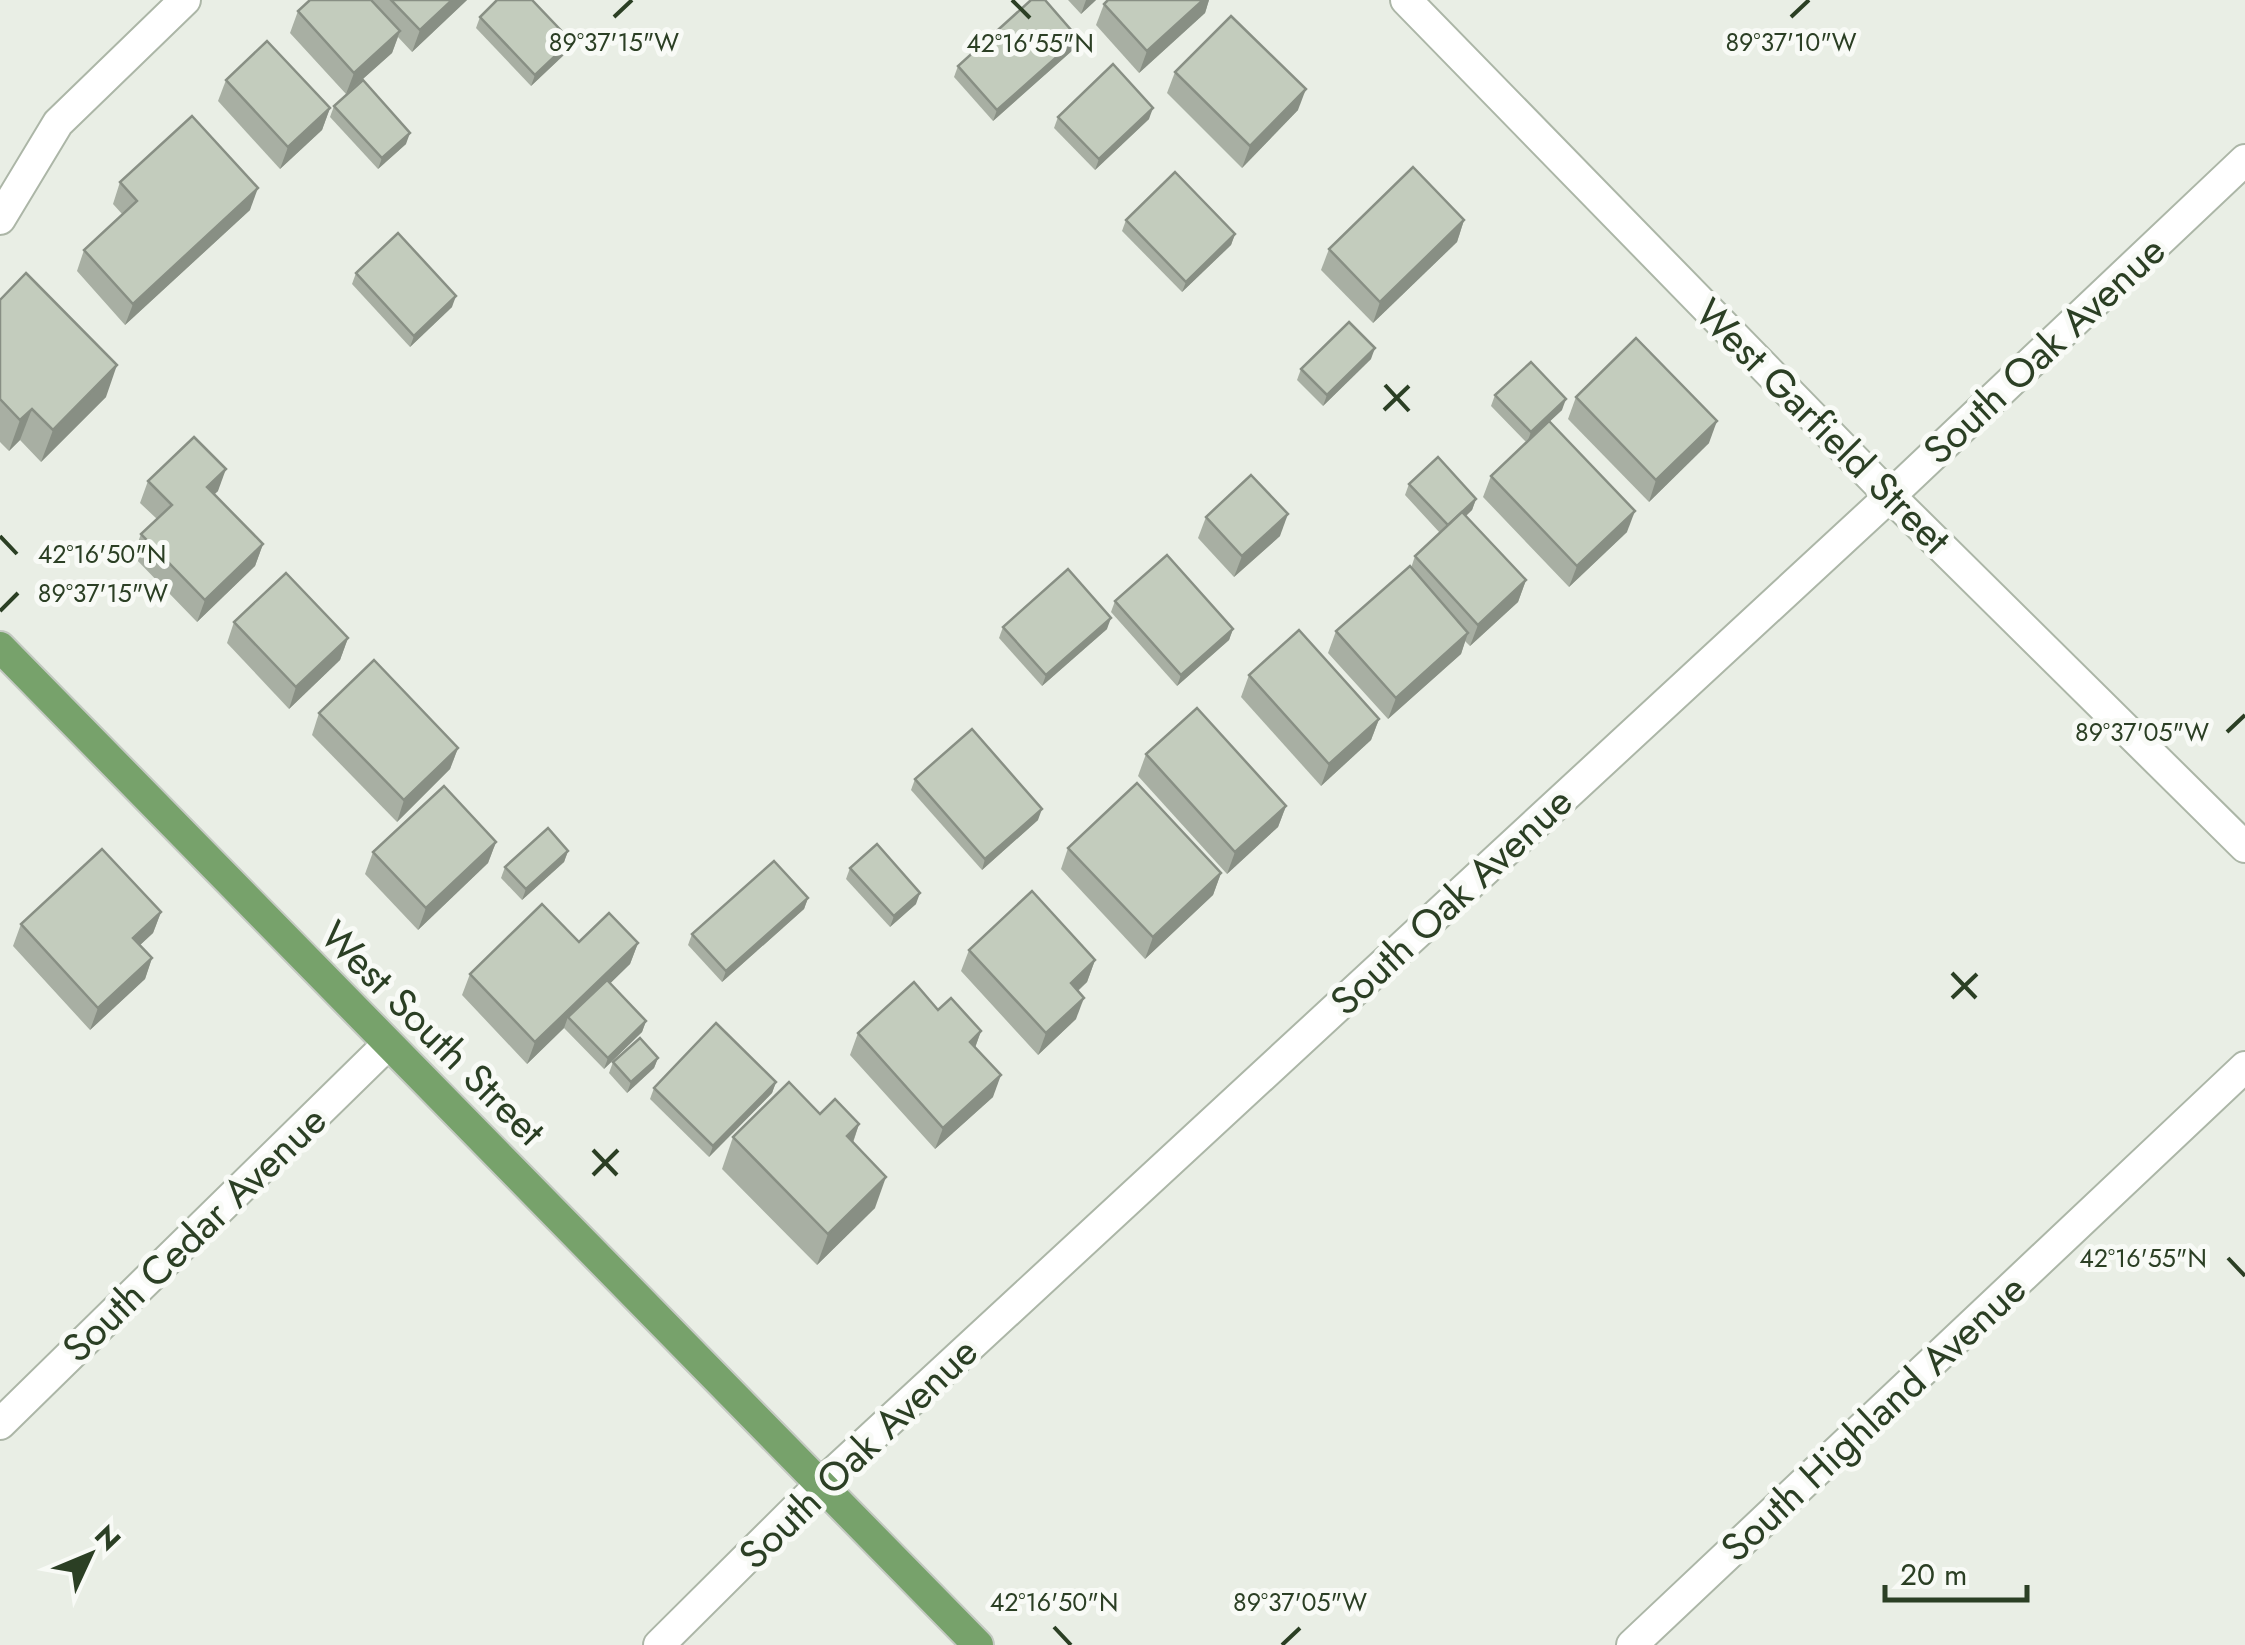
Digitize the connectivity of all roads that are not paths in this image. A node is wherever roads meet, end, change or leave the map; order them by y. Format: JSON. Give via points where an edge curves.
{"nodes":[{"id":1,"x":185,"y":0,"type":"edge"},
{"id":2,"x":1406,"y":0,"type":"edge"},
{"id":3,"x":2245,"y":160,"type":"edge"},
{"id":4,"x":0,"y":219,"type":"edge"},
{"id":5,"x":1890,"y":496,"type":"junction"},
{"id":6,"x":3,"y":654,"type":"edge"},
{"id":7,"x":2245,"y":848,"type":"edge"},
{"id":8,"x":388,"y":1045,"type":"junction"},
{"id":9,"x":2245,"y":1068,"type":"edge"},
{"id":10,"x":0,"y":1424,"type":"edge"},
{"id":11,"x":821,"y":1484,"type":"junction"},
{"id":12,"x":659,"y":1645,"type":"edge"},
{"id":13,"x":978,"y":1645,"type":"edge"},
{"id":14,"x":1632,"y":1645,"type":"edge"}],
"edges":[{"from":1,"to":4,"type":"street","via":[[58,123]]},
{"from":2,"to":5,"type":"street","name":"West Garfield Street"},
{"from":3,"to":5,"type":"street","name":"South Oak Avenue"},
{"from":5,"to":7,"type":"street","name":"West Garfield Street"},
{"from":5,"to":11,"type":"street","name":"South Oak Avenue"},
{"from":6,"to":8,"type":"main road","name":"West South Street"},
{"from":8,"to":10,"type":"street","name":"South Cedar Avenue"},
{"from":8,"to":11,"type":"main road","name":"West South Street"},
{"from":9,"to":14,"type":"street","name":"South Highland Avenue"},
{"from":11,"to":12,"type":"street","name":"South Oak Avenue"},
{"from":11,"to":13,"type":"main road","name":"West South Street"}]}
